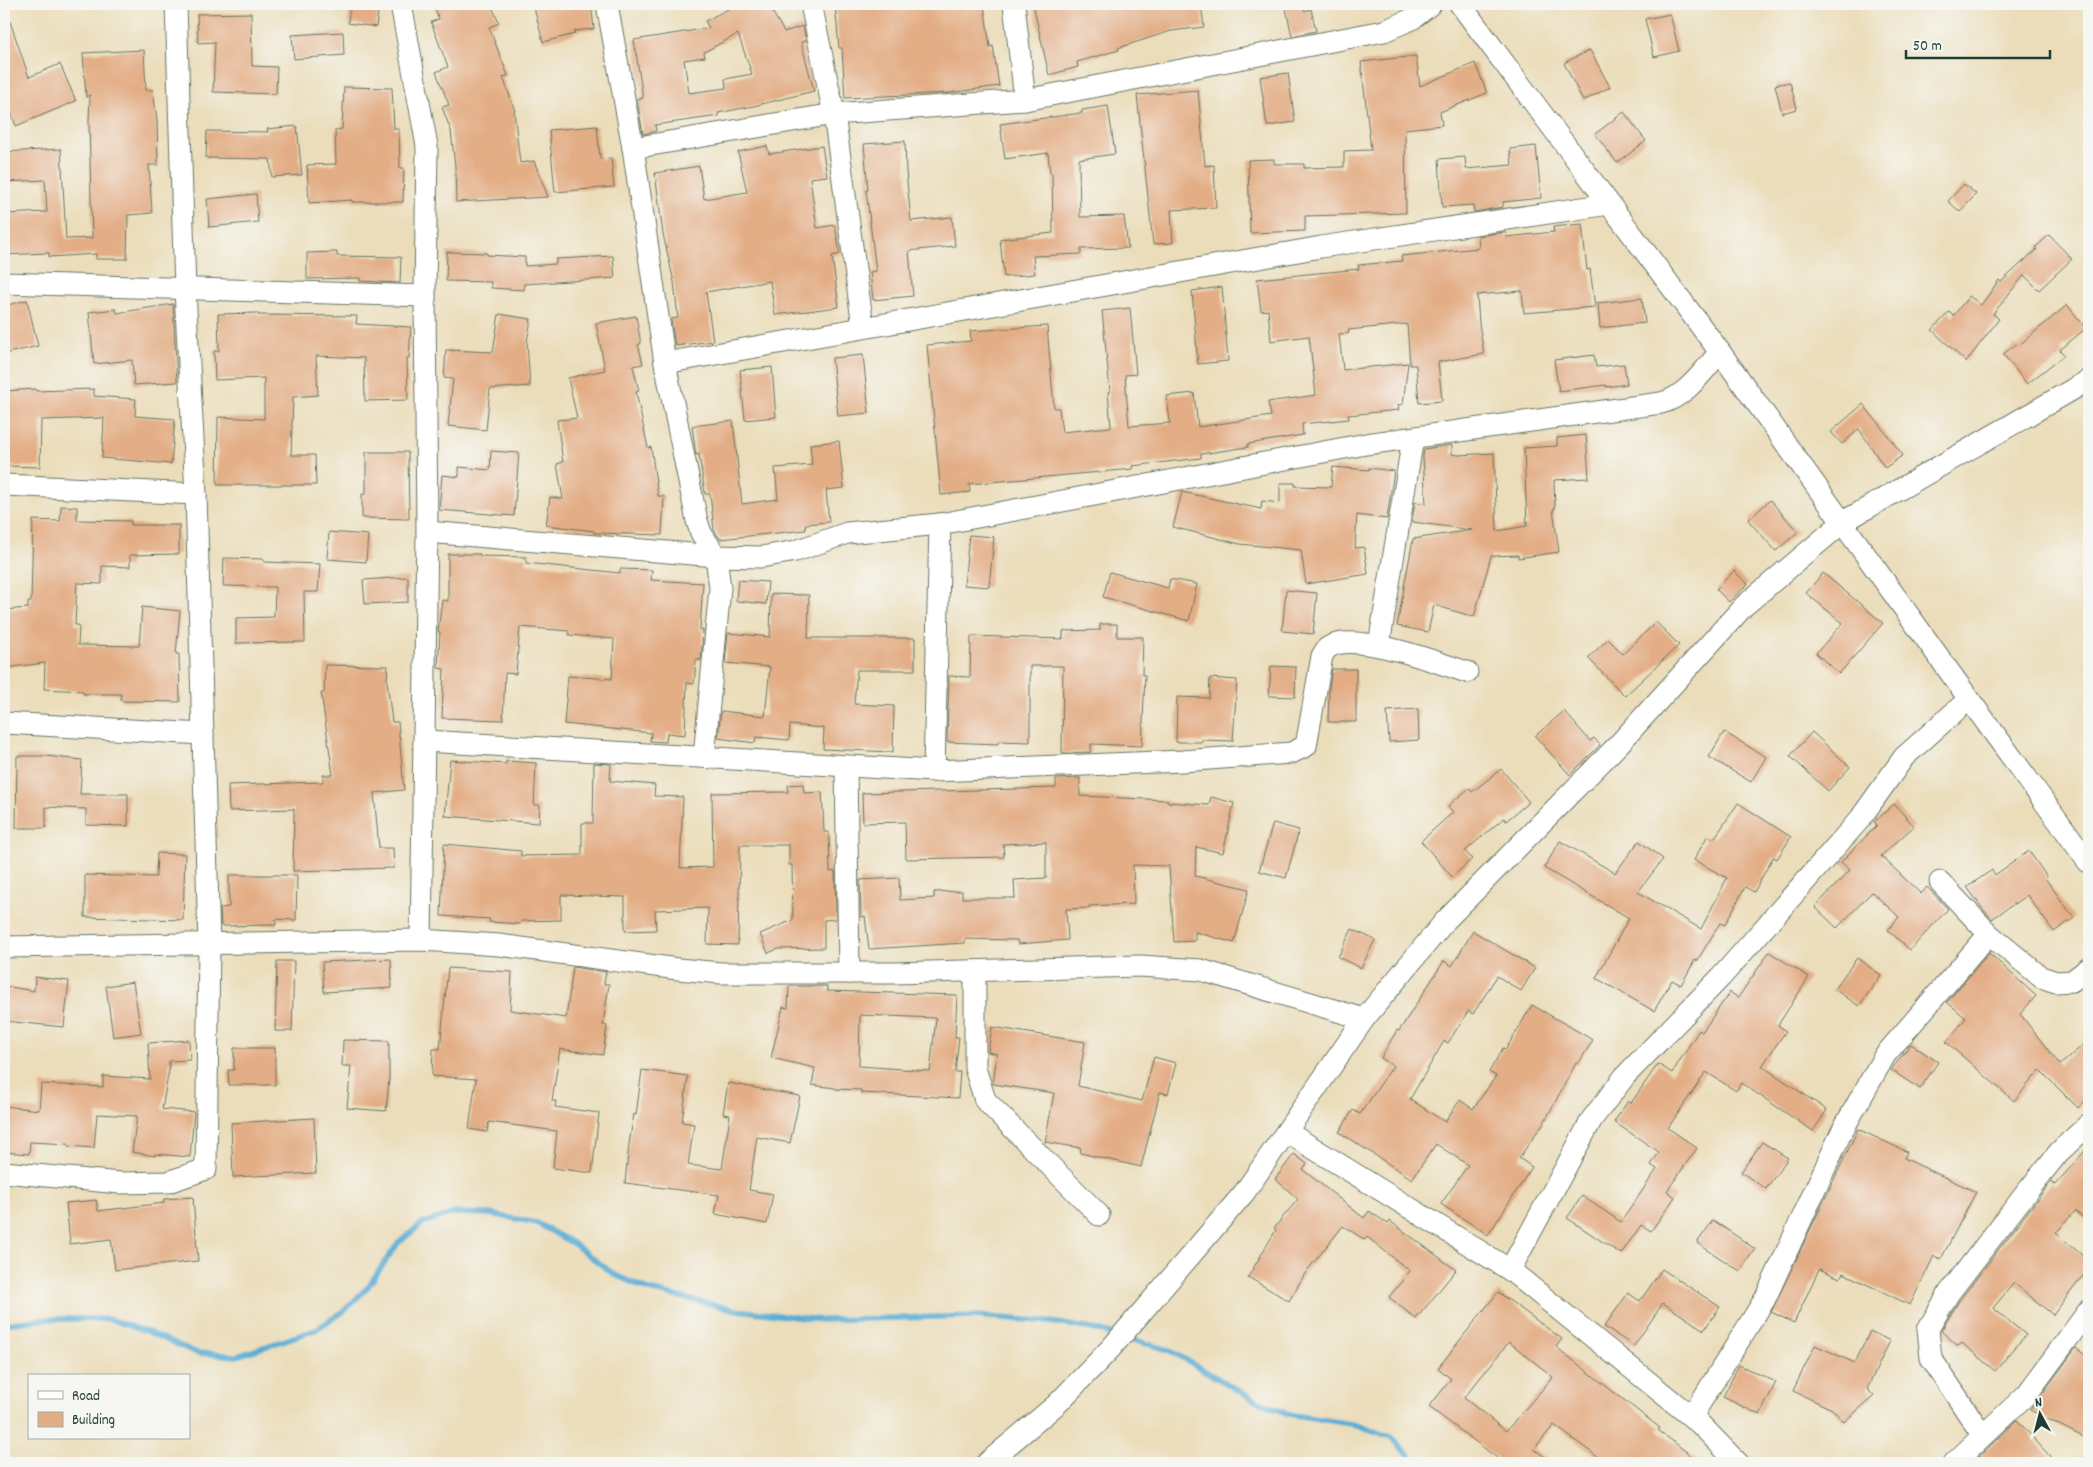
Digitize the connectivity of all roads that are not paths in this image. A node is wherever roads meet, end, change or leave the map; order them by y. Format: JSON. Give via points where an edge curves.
{"nodes":[{"id":1,"x":176,"y":4,"type":"edge"},
{"id":2,"x":401,"y":4,"type":"edge"},
{"id":3,"x":607,"y":4,"type":"edge"},
{"id":4,"x":811,"y":4,"type":"edge"},
{"id":5,"x":1014,"y":4,"type":"edge"},
{"id":6,"x":1431,"y":4,"type":"edge"},
{"id":7,"x":1460,"y":4,"type":"edge"},
{"id":8,"x":1025,"y":100,"type":"junction"},
{"id":9,"x":834,"y":114,"type":"junction"},
{"id":10,"x":633,"y":148,"type":"junction"},
{"id":11,"x":1608,"y":204,"type":"junction"},
{"id":12,"x":4,"y":283,"type":"edge"},
{"id":13,"x":185,"y":290,"type":"junction"},
{"id":14,"x":425,"y":296,"type":"junction"},
{"id":15,"x":863,"y":327,"type":"junction"},
{"id":16,"x":1720,"y":352,"type":"junction"},
{"id":17,"x":665,"y":362,"type":"junction"},
{"id":18,"x":2089,"y":380,"type":"edge"},
{"id":19,"x":1413,"y":438,"type":"junction"},
{"id":20,"x":4,"y":486,"type":"edge"},
{"id":21,"x":196,"y":494,"type":"junction"},
{"id":22,"x":1843,"y":522,"type":"junction"},
{"id":23,"x":940,"y":524,"type":"junction"},
{"id":24,"x":427,"y":532,"type":"junction"},
{"id":25,"x":716,"y":556,"type":"junction"},
{"id":26,"x":1379,"y":645,"type":"junction"},
{"id":27,"x":1467,"y":672,"type":"dead end"},
{"id":28,"x":1969,"y":699,"type":"junction"},
{"id":29,"x":4,"y":723,"type":"edge"},
{"id":30,"x":203,"y":734,"type":"junction"},
{"id":31,"x":425,"y":741,"type":"junction"},
{"id":32,"x":704,"y":758,"type":"junction"},
{"id":33,"x":846,"y":766,"type":"junction"},
{"id":34,"x":934,"y":771,"type":"junction"},
{"id":35,"x":2089,"y":863,"type":"edge"},
{"id":36,"x":1940,"y":882,"type":"dead end"},
{"id":37,"x":1989,"y":934,"type":"junction"},
{"id":38,"x":421,"y":940,"type":"junction"},
{"id":39,"x":209,"y":944,"type":"junction"},
{"id":40,"x":4,"y":947,"type":"edge"},
{"id":41,"x":2089,"y":968,"type":"edge"},
{"id":42,"x":975,"y":972,"type":"junction"},
{"id":43,"x":849,"y":973,"type":"junction"},
{"id":44,"x":1364,"y":1019,"type":"junction"},
{"id":45,"x":2089,"y":1124,"type":"edge"},
{"id":46,"x":1287,"y":1132,"type":"junction"},
{"id":47,"x":4,"y":1172,"type":"edge"},
{"id":48,"x":1099,"y":1215,"type":"dead end"},
{"id":49,"x":1510,"y":1270,"type":"junction"},
{"id":50,"x":2089,"y":1310,"type":"edge"},
{"id":51,"x":1692,"y":1416,"type":"junction"},
{"id":52,"x":1983,"y":1436,"type":"junction"},
{"id":53,"x":987,"y":1463,"type":"edge"},
{"id":54,"x":1738,"y":1463,"type":"edge"},
{"id":55,"x":1954,"y":1463,"type":"edge"}],
"edges":[{"from":1,"to":13,"type":"street"},
{"from":2,"to":14,"type":"street","via":[[427,146]]},
{"from":3,"to":10,"type":"street"},
{"from":4,"to":9,"type":"street"},
{"from":5,"to":8,"type":"street"},
{"from":6,"to":8,"type":"street","via":[[1412,19],[1384,31]]},
{"from":7,"to":11,"type":"street"},
{"from":8,"to":9,"type":"street"},
{"from":9,"to":10,"type":"street"},
{"from":9,"to":15,"type":"street"},
{"from":10,"to":17,"type":"street"},
{"from":11,"to":15,"type":"street","via":[[1321,247]]},
{"from":11,"to":16,"type":"street"},
{"from":12,"to":13,"type":"street"},
{"from":13,"to":14,"type":"street"},
{"from":13,"to":21,"type":"street"},
{"from":14,"to":24,"type":"street"},
{"from":15,"to":17,"type":"street"},
{"from":16,"to":19,"type":"street","via":[[1672,401]]},
{"from":16,"to":22,"type":"street"},
{"from":17,"to":25,"type":"street","via":[[696,521]]},
{"from":18,"to":22,"type":"street"},
{"from":19,"to":23,"type":"street","via":[[1366,444]]},
{"from":19,"to":26,"type":"street"},
{"from":20,"to":21,"type":"street"},
{"from":21,"to":30,"type":"street"},
{"from":22,"to":28,"type":"street"},
{"from":22,"to":44,"type":"street","via":[[1744,606],[1618,744],[1445,921]]},
{"from":23,"to":25,"type":"street","via":[[847,533],[796,551],[761,557]]},
{"from":23,"to":34,"type":"street"},
{"from":24,"to":25,"type":"street"},
{"from":24,"to":31,"type":"street"},
{"from":25,"to":32,"type":"street","via":[[720,588]]},
{"from":26,"to":27,"type":"street"},
{"from":26,"to":34,"type":"street","via":[[1340,643],[1328,647],[1322,656],[1306,746],[1291,753],[1182,761]]},
{"from":28,"to":35,"type":"street"},
{"from":28,"to":49,"type":"street","via":[[1904,757],[1860,819],[1721,977],[1625,1076],[1592,1118]]},
{"from":29,"to":30,"type":"street"},
{"from":30,"to":39,"type":"street"},
{"from":31,"to":32,"type":"street"},
{"from":31,"to":38,"type":"street"},
{"from":32,"to":33,"type":"street"},
{"from":33,"to":34,"type":"street"},
{"from":33,"to":43,"type":"street"},
{"from":36,"to":37,"type":"street"},
{"from":37,"to":41,"type":"street","via":[[2041,977],[2056,982],[2072,981]]},
{"from":37,"to":51,"type":"street","via":[[1885,1055],[1842,1131],[1766,1299]]},
{"from":38,"to":39,"type":"street"},
{"from":38,"to":43,"type":"street","via":[[499,945],[678,970]]},
{"from":39,"to":40,"type":"street"},
{"from":39,"to":47,"type":"street","via":[[206,1170],[168,1182],[120,1183]]},
{"from":42,"to":43,"type":"street"},
{"from":42,"to":44,"type":"street","via":[[1140,966],[1201,970]]},
{"from":42,"to":48,"type":"street","via":[[975,1068],[985,1100]]},
{"from":44,"to":46,"type":"street"},
{"from":45,"to":52,"type":"street","via":[[2059,1152],[2026,1193],[1949,1293],[1928,1329],[1931,1358]]},
{"from":46,"to":49,"type":"street"},
{"from":46,"to":53,"type":"street","via":[[1244,1193],[1111,1348],[1057,1404]]},
{"from":49,"to":51,"type":"street"},
{"from":50,"to":52,"type":"street","via":[[2027,1394]]},
{"from":51,"to":54,"type":"street"},
{"from":52,"to":55,"type":"street"}]}
